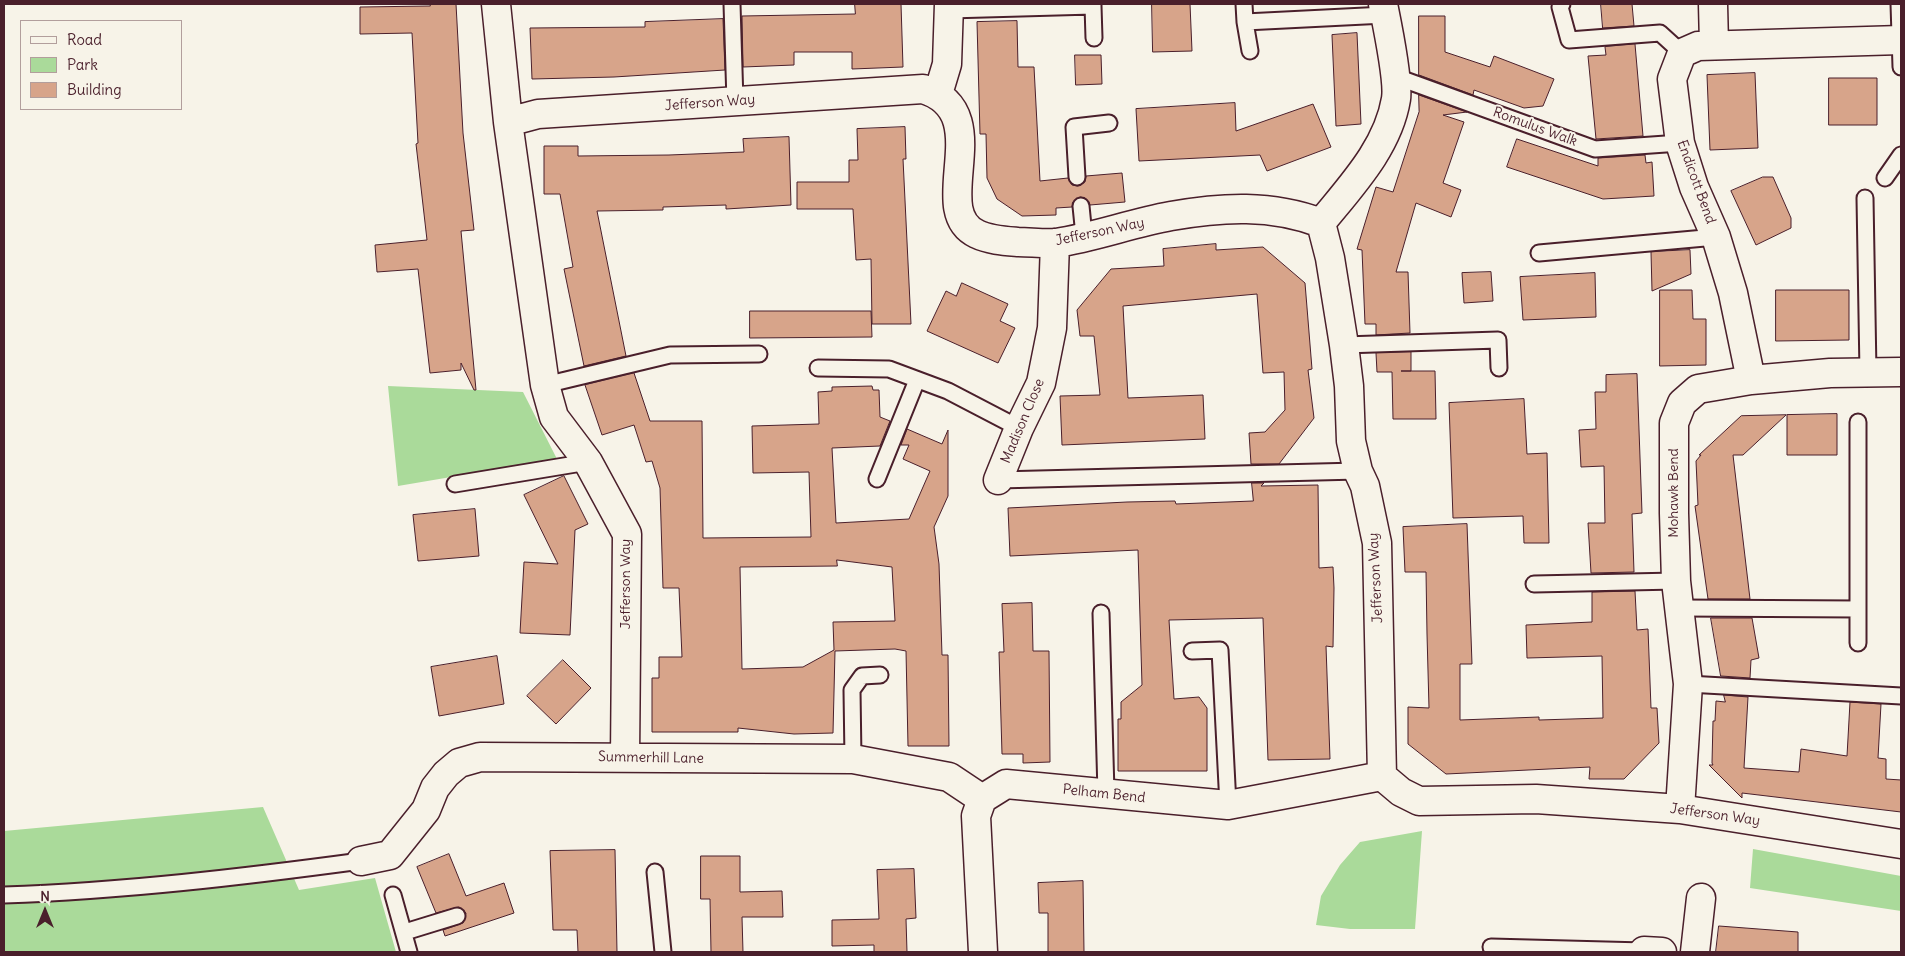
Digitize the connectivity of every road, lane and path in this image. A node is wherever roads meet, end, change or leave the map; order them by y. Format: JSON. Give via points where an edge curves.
{"nodes":[{"id":1,"x":496,"y":4,"type":"edge"},
{"id":2,"x":732,"y":4,"type":"edge"},
{"id":3,"x":1244,"y":4,"type":"edge"},
{"id":4,"x":1562,"y":4,"type":"edge"},
{"id":5,"x":1713,"y":4,"type":"edge"},
{"id":6,"x":1899,"y":4,"type":"edge"},
{"id":7,"x":1093,"y":5,"type":"edge"},
{"id":8,"x":949,"y":7,"type":"edge"},
{"id":9,"x":1384,"y":9,"type":"edge"},
{"id":10,"x":1245,"y":22,"type":"junction"},
{"id":11,"x":1094,"y":38,"type":"dead end"},
{"id":12,"x":1901,"y":40,"type":"edge"},
{"id":13,"x":1714,"y":45,"type":"junction"},
{"id":14,"x":1250,"y":51,"type":"dead end"},
{"id":15,"x":1682,"y":53,"type":"junction"},
{"id":16,"x":1901,"y":67,"type":"edge"},
{"id":17,"x":1394,"y":76,"type":"junction"},
{"id":18,"x":938,"y":94,"type":"junction"},
{"id":19,"x":735,"y":102,"type":"junction"},
{"id":20,"x":508,"y":122,"type":"junction"},
{"id":21,"x":1109,"y":122,"type":"dead end"},
{"id":22,"x":1680,"y":143,"type":"junction"},
{"id":23,"x":1901,"y":155,"type":"edge"},
{"id":24,"x":1077,"y":177,"type":"dead end"},
{"id":25,"x":1885,"y":178,"type":"dead end"},
{"id":26,"x":1865,"y":198,"type":"dead end"},
{"id":27,"x":1080,"y":206,"type":"dead end"},
{"id":28,"x":1320,"y":223,"type":"junction"},
{"id":29,"x":1084,"y":236,"type":"junction"},
{"id":30,"x":1716,"y":237,"type":"junction"},
{"id":31,"x":1055,"y":243,"type":"junction"},
{"id":32,"x":1538,"y":253,"type":"dead end"},
{"id":33,"x":1344,"y":345,"type":"junction"},
{"id":34,"x":759,"y":354,"type":"dead end"},
{"id":35,"x":818,"y":368,"type":"dead end"},
{"id":36,"x":1499,"y":368,"type":"dead end"},
{"id":37,"x":1868,"y":372,"type":"junction"},
{"id":38,"x":1901,"y":372,"type":"edge"},
{"id":39,"x":917,"y":380,"type":"junction"},
{"id":40,"x":1751,"y":380,"type":"junction"},
{"id":41,"x":545,"y":385,"type":"junction"},
{"id":42,"x":1858,"y":422,"type":"dead end"},
{"id":43,"x":1019,"y":428,"type":"junction"},
{"id":44,"x":588,"y":462,"type":"junction"},
{"id":45,"x":1358,"y":471,"type":"junction"},
{"id":46,"x":877,"y":478,"type":"dead end"},
{"id":47,"x":998,"y":480,"type":"joint"},
{"id":48,"x":455,"y":484,"type":"dead end"},
{"id":49,"x":1676,"y":581,"type":"junction"},
{"id":50,"x":1534,"y":584,"type":"dead end"},
{"id":51,"x":1680,"y":608,"type":"junction"},
{"id":52,"x":1858,"y":609,"type":"junction"},
{"id":53,"x":1101,"y":614,"type":"dead end"},
{"id":54,"x":1858,"y":643,"type":"dead end"},
{"id":55,"x":1192,"y":651,"type":"dead end"},
{"id":56,"x":880,"y":675,"type":"dead end"},
{"id":57,"x":1688,"y":684,"type":"junction"},
{"id":58,"x":1901,"y":696,"type":"edge"},
{"id":59,"x":625,"y":758,"type":"junction"},
{"id":60,"x":853,"y":758,"type":"junction"},
{"id":61,"x":1382,"y":776,"type":"junction"},
{"id":62,"x":1106,"y":793,"type":"junction"},
{"id":63,"x":982,"y":799,"type":"junction"},
{"id":64,"x":1228,"y":805,"type":"junction"},
{"id":65,"x":1680,"y":809,"type":"junction"},
{"id":66,"x":1901,"y":844,"type":"edge"},
{"id":67,"x":361,"y":861,"type":"joint"},
{"id":68,"x":655,"y":872,"type":"dead end"},
{"id":69,"x":4,"y":895,"type":"edge"},
{"id":70,"x":393,"y":895,"type":"dead end"},
{"id":71,"x":1701,"y":898,"type":"dead end"},
{"id":72,"x":457,"y":916,"type":"dead end"},
{"id":73,"x":405,"y":932,"type":"junction"},
{"id":74,"x":1492,"y":948,"type":"dead end"},
{"id":75,"x":409,"y":952,"type":"edge"},
{"id":76,"x":662,"y":952,"type":"edge"},
{"id":77,"x":982,"y":952,"type":"edge"},
{"id":78,"x":1653,"y":952,"type":"edge"},
{"id":79,"x":1695,"y":952,"type":"edge"}],
"edges":[{"from":1,"to":20,"type":"street"},
{"from":2,"to":19,"type":"lane"},
{"from":3,"to":10,"type":"lane"},
{"from":4,"to":15,"type":"lane","via":[[1560,7],[1569,40],[1660,33]]},
{"from":5,"to":13,"type":"street"},
{"from":6,"to":12,"type":"lane"},
{"from":7,"to":8,"type":"lane"},
{"from":7,"to":11,"type":"lane"},
{"from":8,"to":18,"type":"street","via":[[947,64]]},
{"from":9,"to":10,"type":"lane"},
{"from":9,"to":17,"type":"street"},
{"from":10,"to":14,"type":"lane"},
{"from":12,"to":13,"type":"street"},
{"from":12,"to":16,"type":"lane"},
{"from":13,"to":15,"type":"street","via":[[1698,46]]},
{"from":15,"to":22,"type":"street","name":"Endicott Bend","via":[[1672,79]]},
{"from":17,"to":22,"type":"lane","name":"Romulus Walk","via":[[1595,149]]},
{"from":17,"to":28,"type":"street","via":[[1396,98],[1384,136],[1364,170]]},
{"from":18,"to":19,"type":"street","name":"Jefferson Way","via":[[923,89]]},
{"from":18,"to":31,"type":"street","name":"Jefferson Way","via":[[955,114],[961,132],[958,209],[964,224],[977,234],[1006,241]]},
{"from":19,"to":20,"type":"street","name":"Jefferson Way","via":[[538,114]]},
{"from":20,"to":41,"type":"street","name":"Jefferson Way"},
{"from":21,"to":24,"type":"lane","via":[[1074,127]]},
{"from":22,"to":30,"type":"street","name":"Endicott Bend","via":[[1694,187]]},
{"from":23,"to":25,"type":"lane"},
{"from":26,"to":37,"type":"lane"},
{"from":27,"to":29,"type":"lane"},
{"from":28,"to":29,"type":"street","name":"Jefferson Way","via":[[1276,211],[1228,208],[1170,216]]},
{"from":28,"to":33,"type":"street","name":"Jefferson Way","via":[[1330,258]]},
{"from":29,"to":31,"type":"street","name":"Jefferson Way"},
{"from":30,"to":32,"type":"lane"},
{"from":30,"to":40,"type":"street","name":"Endicott Bend"},
{"from":31,"to":43,"type":"street","name":"Madison Close","via":[[1052,328],[1041,384]]},
{"from":33,"to":36,"type":"lane","via":[[1498,340]]},
{"from":33,"to":45,"type":"street","name":"Jefferson Way","via":[[1351,441]]},
{"from":34,"to":41,"type":"lane","via":[[670,355]]},
{"from":35,"to":39,"type":"lane","via":[[889,369]]},
{"from":37,"to":38,"type":"street","name":"Mohawk Bend"},
{"from":37,"to":40,"type":"street","name":"Mohawk Bend"},
{"from":39,"to":43,"type":"lane","via":[[948,391]]},
{"from":39,"to":46,"type":"lane"},
{"from":40,"to":49,"type":"street","name":"Mohawk Bend","via":[[1698,388],[1682,403],[1674,423]]},
{"from":41,"to":44,"type":"street","name":"Jefferson Way","via":[[554,417]]},
{"from":42,"to":52,"type":"lane"},
{"from":43,"to":47,"type":"street","name":"Madison Close"},
{"from":44,"to":48,"type":"lane"},
{"from":44,"to":59,"type":"street","name":"Jefferson Way","via":[[627,534]]},
{"from":45,"to":47,"type":"lane"},
{"from":45,"to":61,"type":"street","name":"Jefferson Way","via":[[1365,486],[1377,543]]},
{"from":49,"to":50,"type":"lane"},
{"from":49,"to":51,"type":"street","name":"Mohawk Bend"},
{"from":51,"to":52,"type":"lane"},
{"from":51,"to":57,"type":"street","name":"Mohawk Bend"},
{"from":52,"to":54,"type":"lane"},
{"from":53,"to":62,"type":"lane"},
{"from":55,"to":64,"type":"lane","via":[[1220,650]]},
{"from":56,"to":60,"type":"lane","via":[[862,676],[852,690]]},
{"from":57,"to":58,"type":"lane"},
{"from":57,"to":65,"type":"street","name":"Mohawk Bend"},
{"from":59,"to":60,"type":"street","name":"Summerhill Lane"},
{"from":59,"to":67,"type":"street","name":"Summerhill Lane","via":[[480,757],[460,763],[435,788],[426,810],[390,855]]},
{"from":60,"to":63,"type":"street","name":"Summerhill Lane","via":[[949,777]]},
{"from":61,"to":64,"type":"street","name":"Pelham Bend"},
{"from":61,"to":65,"type":"street","name":"Jefferson Way","via":[[1418,801],[1536,799]]},
{"from":62,"to":63,"type":"street","name":"Pelham Bend","via":[[1006,784]]},
{"from":62,"to":64,"type":"street","name":"Pelham Bend"},
{"from":63,"to":77,"type":"street","via":[[976,816]]},
{"from":65,"to":66,"type":"street","name":"Jefferson Way"},
{"from":67,"to":69,"type":"lane","via":[[248,877],[59,894]]},
{"from":68,"to":76,"type":"lane"},
{"from":70,"to":73,"type":"lane"},
{"from":71,"to":79,"type":"street"},
{"from":72,"to":73,"type":"lane"},
{"from":73,"to":75,"type":"lane"},
{"from":74,"to":78,"type":"lane"}]}
